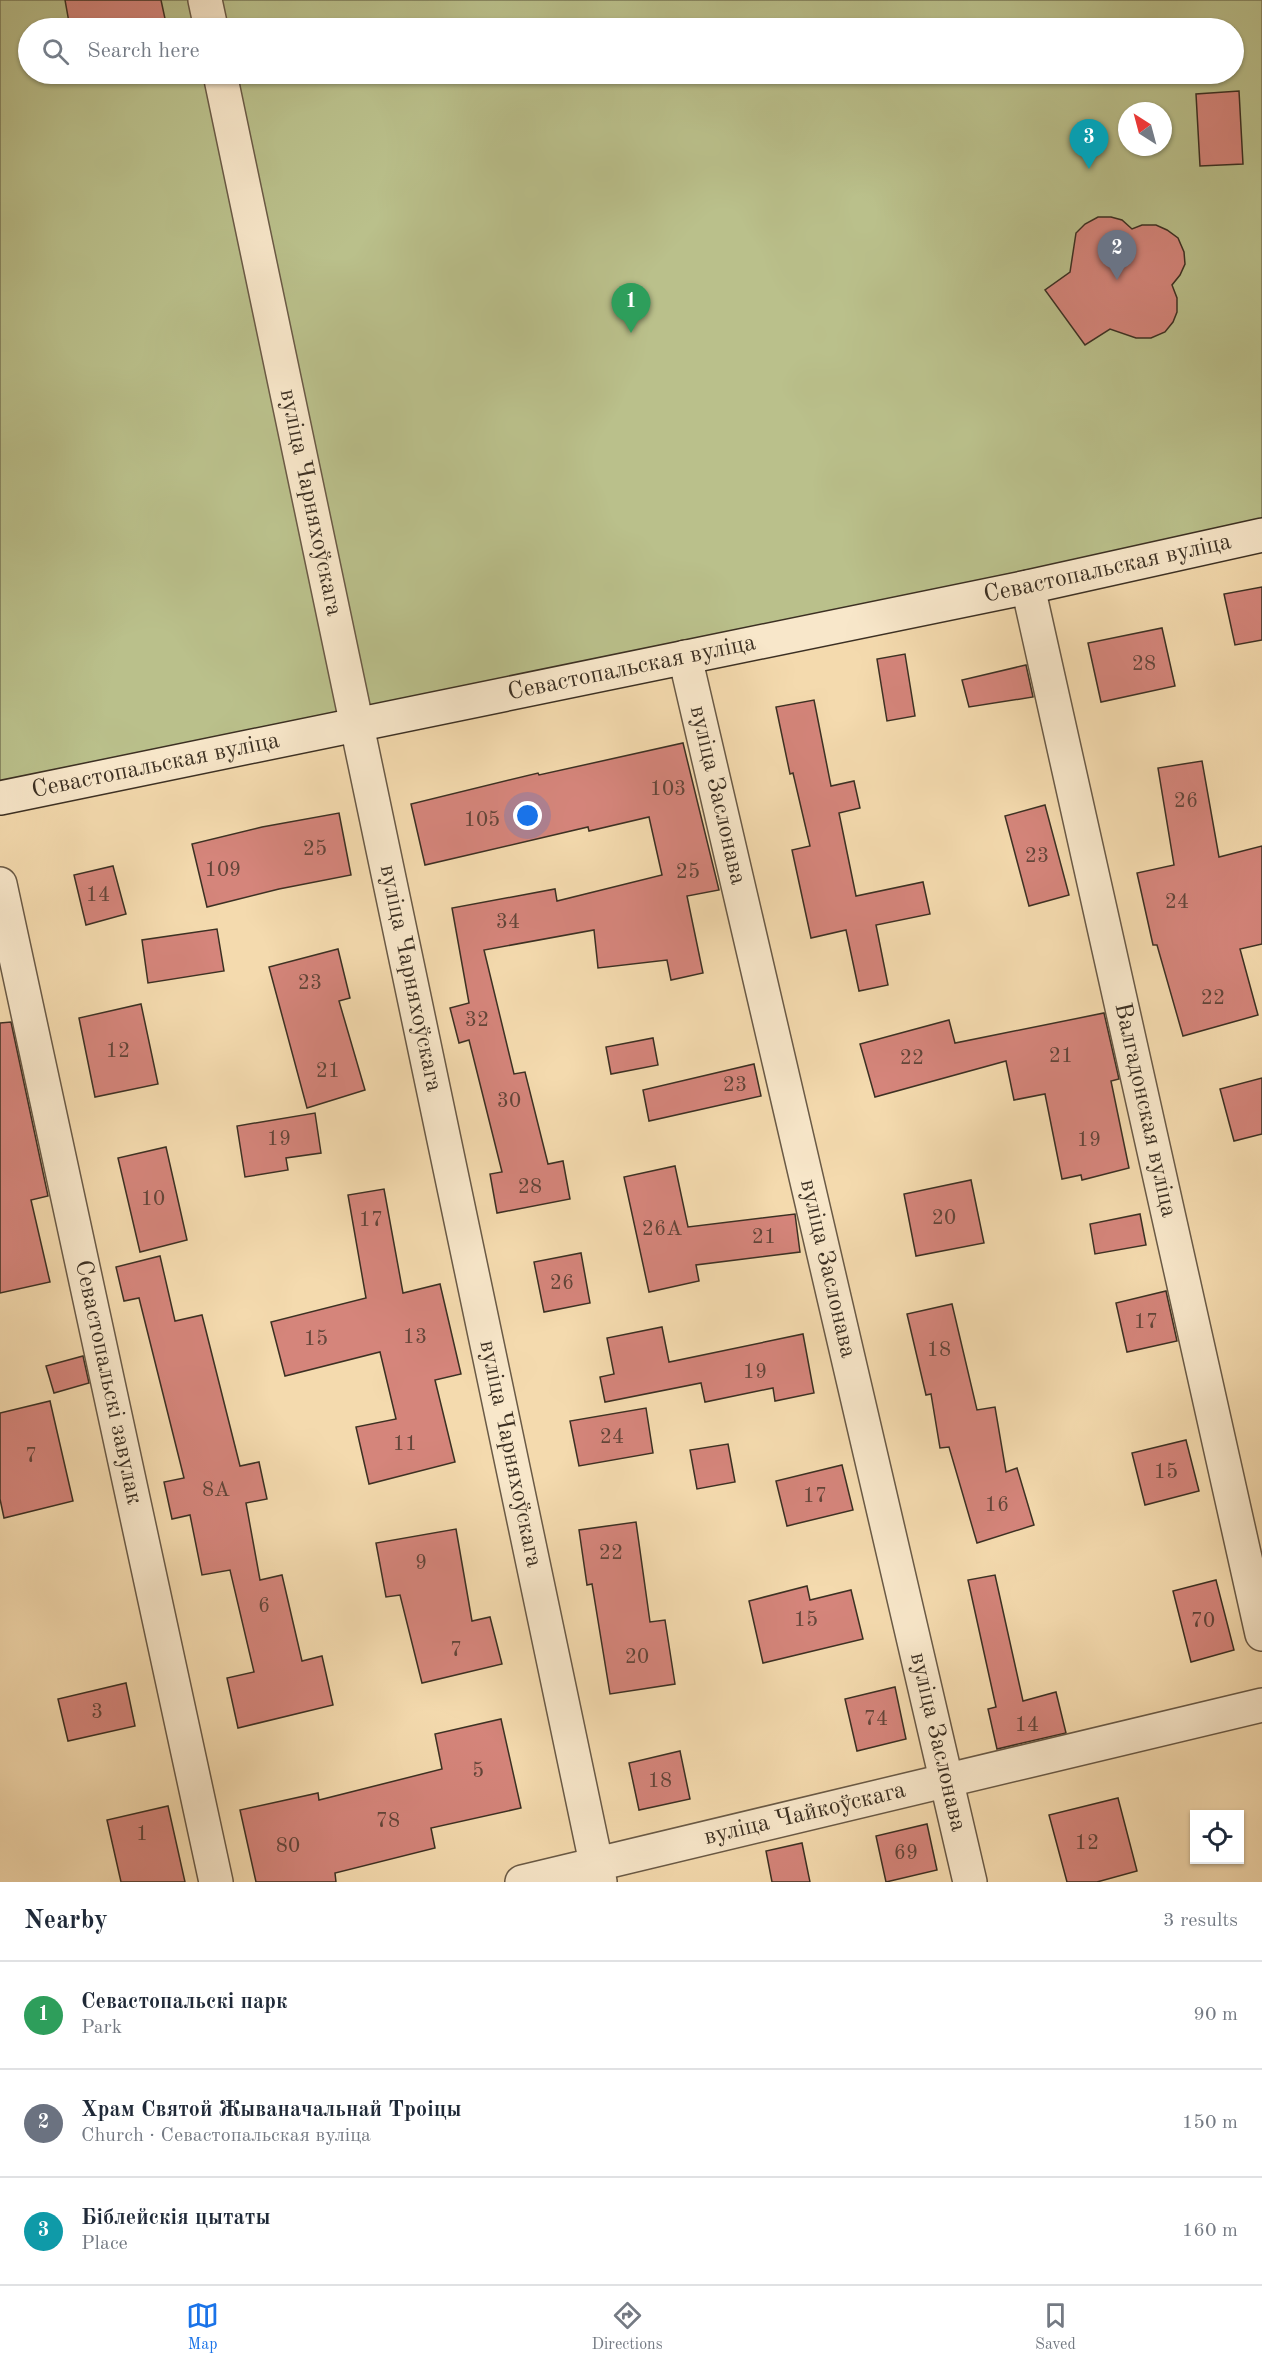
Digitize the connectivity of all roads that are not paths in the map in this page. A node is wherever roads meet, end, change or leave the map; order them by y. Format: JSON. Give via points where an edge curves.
{"nodes":[{"id":1,"x":205,"y":0,"type":"edge"},
{"id":2,"x":209,"y":18,"type":"edge"},
{"id":3,"x":222,"y":84,"type":"edge"},
{"id":4,"x":1262,"y":535,"type":"edge"},
{"id":5,"x":1028,"y":587,"type":"junction"},
{"id":6,"x":685,"y":657,"type":"junction"},
{"id":7,"x":357,"y":725,"type":"junction"},
{"id":8,"x":0,"y":798,"type":"edge"},
{"id":9,"x":0,"y":884,"type":"edge"},
{"id":10,"x":1262,"y":1634,"type":"edge"},
{"id":11,"x":1262,"y":1705,"type":"edge"},
{"id":12,"x":946,"y":1780,"type":"junction"},
{"id":13,"x":598,"y":1873,"type":"edge"},
{"id":14,"x":216,"y":1882,"type":"edge"},
{"id":15,"x":522,"y":1882,"type":"edge"},
{"id":16,"x":970,"y":1882,"type":"edge"}],
"edges":[{"from":1,"to":2,"type":"street"},
{"from":3,"to":7,"type":"street","name":"вуліца Чарняхоўскага"},
{"from":4,"to":5,"type":"street","name":"Севастопальская вуліца"},
{"from":5,"to":6,"type":"street","name":"Севастопальская вуліца"},
{"from":5,"to":10,"type":"street","name":"Валгадонская вуліца"},
{"from":6,"to":7,"type":"street","name":"Севастопальская вуліца"},
{"from":6,"to":12,"type":"street","name":"вуліца Заслонава"},
{"from":7,"to":8,"type":"street","name":"Севастопальская вуліца"},
{"from":7,"to":13,"type":"street","name":"вуліца Чарняхоўскага"},
{"from":9,"to":14,"type":"street","name":"Севастопальскі завулак"},
{"from":11,"to":12,"type":"street","name":"вуліца Чайкоўскага"},
{"from":12,"to":13,"type":"street","name":"вуліца Чайкоўскага"},
{"from":12,"to":16,"type":"street","name":"вуліца Заслонава"},
{"from":13,"to":15,"type":"street","name":"вуліца Чайкоўскага"}]}
